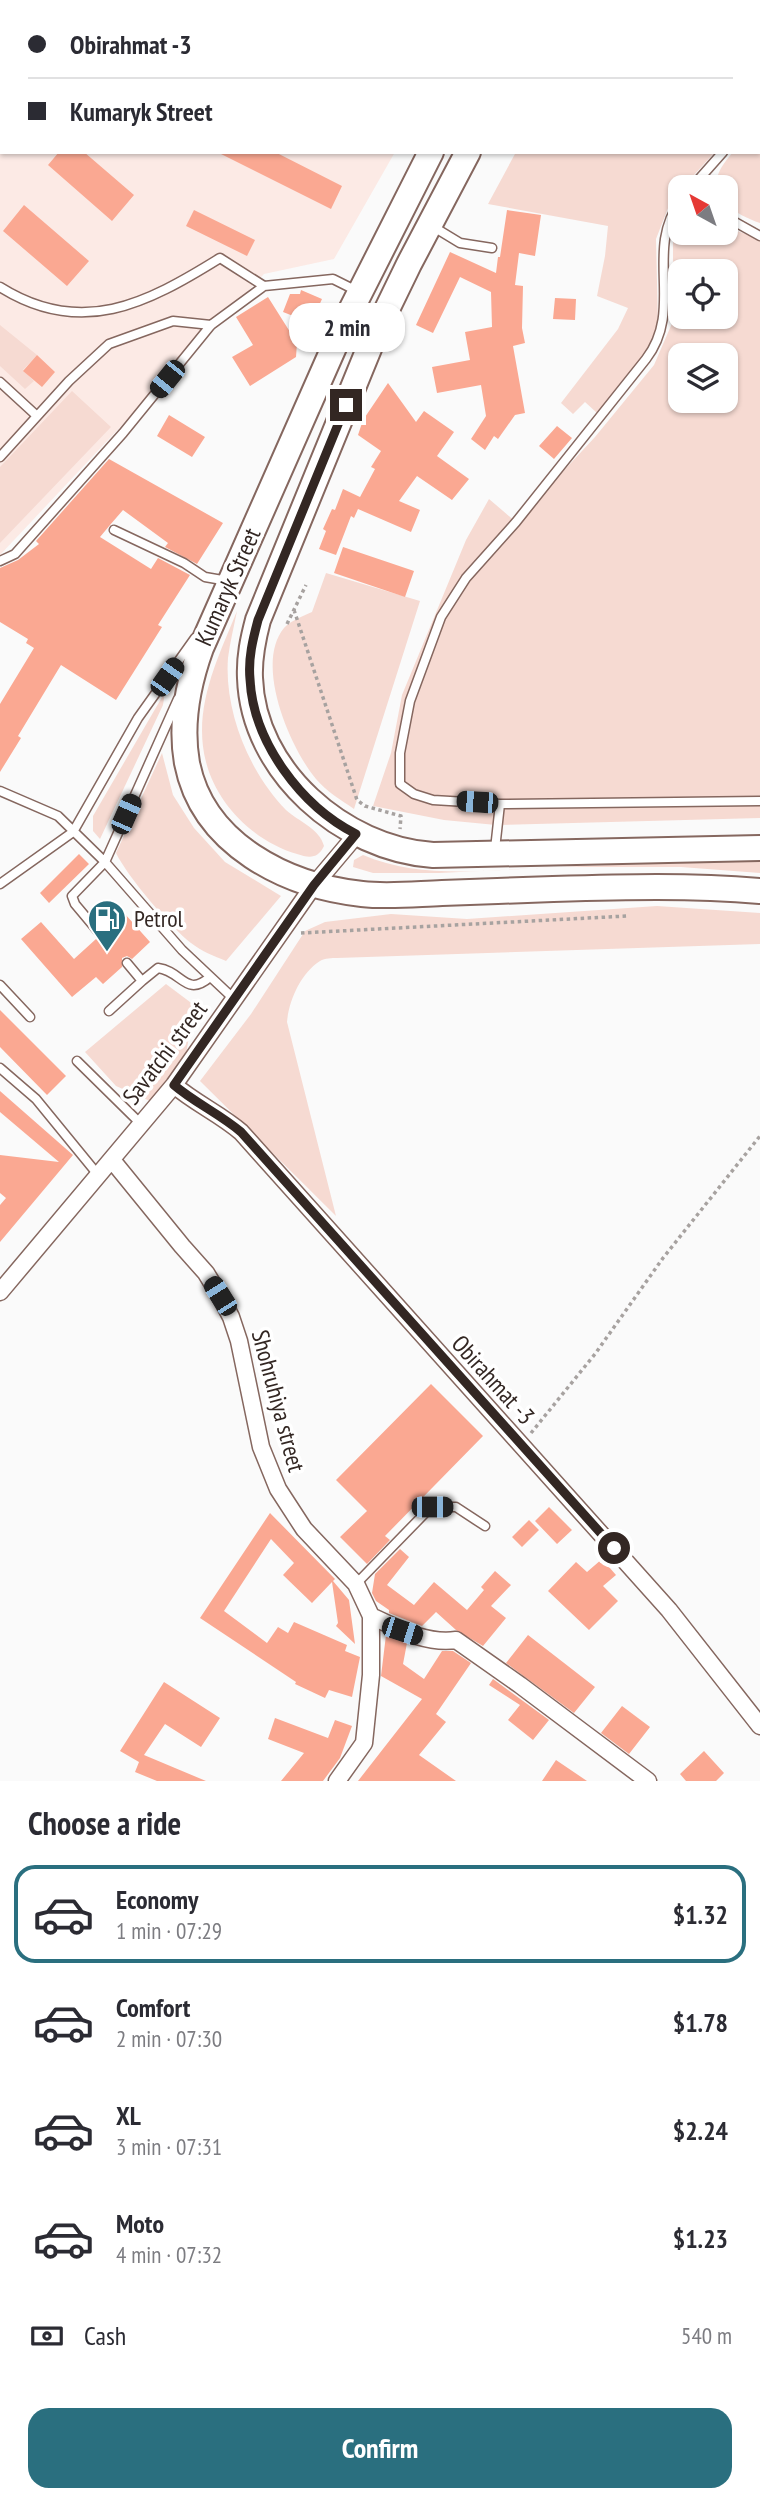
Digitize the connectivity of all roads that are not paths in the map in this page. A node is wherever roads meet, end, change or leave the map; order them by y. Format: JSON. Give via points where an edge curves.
{"nodes":[{"id":1,"x":430,"y":154,"type":"edge"},
{"id":2,"x":467,"y":154,"type":"edge"},
{"id":3,"x":721,"y":154,"type":"edge"},
{"id":4,"x":704,"y":175,"type":"edge"},
{"id":5,"x":413,"y":187,"type":"junction"},
{"id":6,"x":442,"y":201,"type":"junction"},
{"id":7,"x":668,"y":223,"type":"edge"},
{"id":8,"x":738,"y":224,"type":"edge"},
{"id":9,"x":429,"y":225,"type":"junction"},
{"id":10,"x":760,"y":236,"type":"edge"},
{"id":11,"x":492,"y":248,"type":"dead end"},
{"id":12,"x":264,"y":286,"type":"junction"},
{"id":13,"x":0,"y":287,"type":"edge"},
{"id":14,"x":359,"y":292,"type":"junction"},
{"id":15,"x":212,"y":325,"type":"junction"},
{"id":16,"x":0,"y":382,"type":"edge"},
{"id":17,"x":37,"y":416,"type":"junction"},
{"id":18,"x":0,"y":457,"type":"edge"},
{"id":19,"x":114,"y":530,"type":"dead end"},
{"id":20,"x":0,"y":561,"type":"edge"},
{"id":21,"x":228,"y":588,"type":"junction"},
{"id":22,"x":201,"y":648,"type":"junction"},
{"id":23,"x":0,"y":791,"type":"edge"},
{"id":24,"x":760,"y":801,"type":"edge"},
{"id":25,"x":500,"y":804,"type":"junction"},
{"id":26,"x":73,"y":832,"type":"junction"},
{"id":27,"x":356,"y":834,"type":"junction"},
{"id":28,"x":760,"y":848,"type":"edge"},
{"id":29,"x":495,"y":854,"type":"junction"},
{"id":30,"x":105,"y":862,"type":"junction"},
{"id":31,"x":0,"y":884,"type":"edge"},
{"id":32,"x":314,"y":885,"type":"junction"},
{"id":33,"x":760,"y":891,"type":"edge"},
{"id":34,"x":101,"y":935,"type":"dead end"},
{"id":35,"x":127,"y":963,"type":"dead end"},
{"id":36,"x":210,"y":977,"type":"junction"},
{"id":37,"x":142,"y":981,"type":"junction"},
{"id":38,"x":0,"y":985,"type":"edge"},
{"id":39,"x":233,"y":999,"type":"junction"},
{"id":40,"x":109,"y":1011,"type":"dead end"},
{"id":41,"x":30,"y":1017,"type":"dead end"},
{"id":42,"x":77,"y":1061,"type":"dead end"},
{"id":43,"x":0,"y":1068,"type":"edge"},
{"id":44,"x":174,"y":1085,"type":"junction"},
{"id":45,"x":141,"y":1125,"type":"junction"},
{"id":46,"x":112,"y":1160,"type":"junction"},
{"id":47,"x":99,"y":1176,"type":"junction"},
{"id":48,"x":0,"y":1291,"type":"edge"},
{"id":49,"x":485,"y":1526,"type":"dead end"},
{"id":50,"x":356,"y":1584,"type":"junction"},
{"id":51,"x":371,"y":1616,"type":"junction"},
{"id":52,"x":760,"y":1726,"type":"edge"},
{"id":53,"x":337,"y":1781,"type":"edge"},
{"id":54,"x":648,"y":1781,"type":"edge"}],
"edges":[{"from":1,"to":5,"type":"main road","name":"Kumaryk Street"},
{"from":2,"to":6,"type":"main road","name":"Kumaryk Street"},
{"from":3,"to":4,"type":"lane"},
{"from":5,"to":6,"type":"main road"},
{"from":5,"to":14,"type":"main road","name":"Kumaryk Street"},
{"from":6,"to":9,"type":"main road","name":"Kumaryk Street"},
{"from":7,"to":25,"type":"lane","via":[[664,322],[658,341],[516,522],[466,578],[442,617],[411,701],[400,752],[400,784],[433,800]]},
{"from":8,"to":10,"type":"lane"},
{"from":9,"to":11,"type":"lane","via":[[460,243]]},
{"from":9,"to":27,"type":"main road","name":"Kumaryk Street","via":[[365,359],[277,570],[251,648],[253,700],[272,749],[309,799]]},
{"from":12,"to":13,"type":"lane","via":[[220,258],[166,289],[98,312],[52,311]]},
{"from":12,"to":14,"type":"lane","via":[[333,279]]},
{"from":12,"to":15,"type":"lane"},
{"from":14,"to":21,"type":"main road","name":"Kumaryk Street"},
{"from":15,"to":17,"type":"lane","via":[[173,321],[109,344]]},
{"from":15,"to":20,"type":"lane","via":[[15,554]]},
{"from":16,"to":17,"type":"lane"},
{"from":17,"to":18,"type":"lane"},
{"from":19,"to":21,"type":"lane"},
{"from":21,"to":22,"type":"main road","name":"Kumaryk Street"},
{"from":21,"to":26,"type":"lane","via":[[138,718]]},
{"from":22,"to":30,"type":"lane"},
{"from":22,"to":32,"type":"main road","name":"Kumaryk Street","via":[[185,726],[187,763],[197,791],[211,816],[242,848],[276,872]]},
{"from":23,"to":26,"type":"lane","via":[[58,816]]},
{"from":24,"to":25,"type":"lane"},
{"from":25,"to":29,"type":"lane"},
{"from":26,"to":30,"type":"lane"},
{"from":26,"to":31,"type":"lane"},
{"from":27,"to":29,"type":"main road","name":"Kumaryk Street","via":[[424,855]]},
{"from":27,"to":32,"type":"street","name":"Savatchi street"},
{"from":28,"to":29,"type":"main road","name":"Kumaryk Street"},
{"from":30,"to":34,"type":"lane","via":[[72,896]]},
{"from":30,"to":36,"type":"lane"},
{"from":32,"to":33,"type":"main road","name":"Kumaryk Street","via":[[392,895],[625,887]]},
{"from":32,"to":39,"type":"street","name":"Savatchi street"},
{"from":35,"to":37,"type":"lane"},
{"from":36,"to":37,"type":"lane","via":[[194,987],[158,968]]},
{"from":36,"to":39,"type":"lane"},
{"from":37,"to":40,"type":"lane"},
{"from":38,"to":41,"type":"lane"},
{"from":39,"to":44,"type":"street","name":"Savatchi street"},
{"from":42,"to":45,"type":"lane"},
{"from":43,"to":47,"type":"lane","via":[[36,1099]]},
{"from":44,"to":45,"type":"street","name":"Savatchi street"},
{"from":44,"to":52,"type":"street","name":"Obirahmat -3","via":[[241,1132],[669,1610]]},
{"from":45,"to":46,"type":"street","name":"Savatchi street"},
{"from":46,"to":47,"type":"street","name":"Savatchi street"},
{"from":46,"to":50,"type":"street","name":"Shohruhiya street","via":[[220,1296],[239,1341],[261,1447],[278,1489],[304,1529]]},
{"from":47,"to":48,"type":"street","name":"Savatchi street"},
{"from":49,"to":50,"type":"lane","via":[[456,1507],[432,1507]]},
{"from":50,"to":51,"type":"street","name":"Shohruhiya street"},
{"from":51,"to":53,"type":"street","name":"Shohruhiya street","via":[[364,1743]]},
{"from":51,"to":54,"type":"street","via":[[437,1643],[456,1640]]}]}
